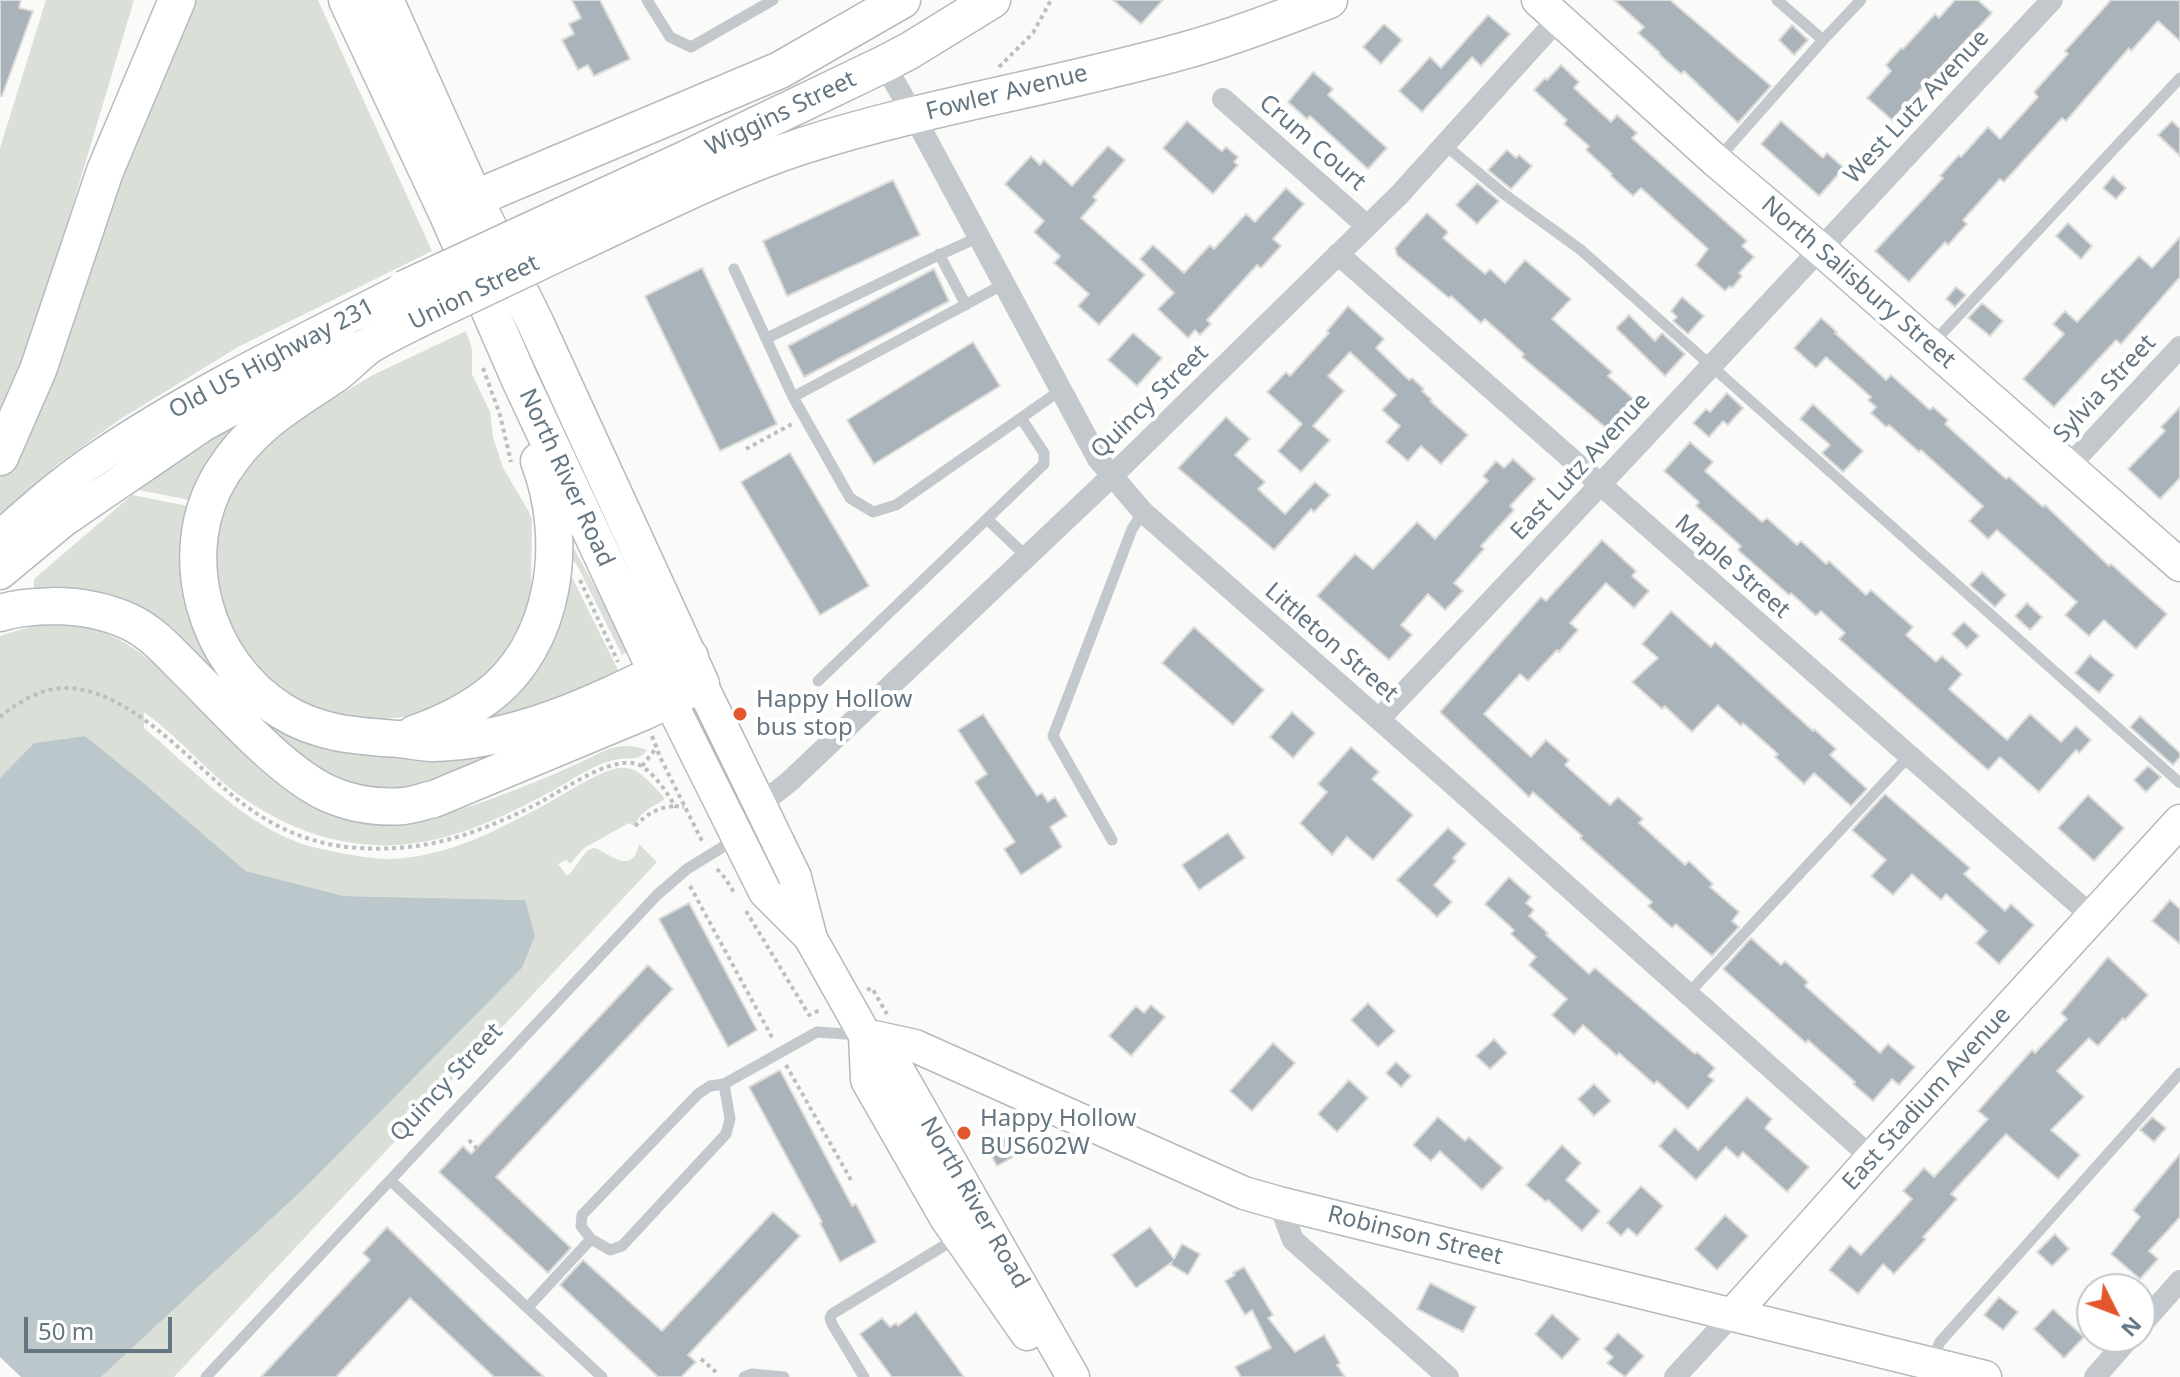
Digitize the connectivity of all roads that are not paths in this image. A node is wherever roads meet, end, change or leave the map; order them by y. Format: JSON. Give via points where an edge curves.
{"nodes":[{"id":1,"x":158,"y":0,"type":"edge"},
{"id":2,"x":177,"y":0,"type":"edge"},
{"id":3,"x":347,"y":0,"type":"edge"},
{"id":4,"x":385,"y":0,"type":"edge"},
{"id":5,"x":647,"y":0,"type":"edge"},
{"id":6,"x":773,"y":0,"type":"edge"},
{"id":7,"x":902,"y":0,"type":"edge"},
{"id":8,"x":992,"y":0,"type":"edge"},
{"id":9,"x":1329,"y":0,"type":"edge"},
{"id":10,"x":1777,"y":0,"type":"edge"},
{"id":11,"x":1861,"y":0,"type":"edge"},
{"id":12,"x":2041,"y":4,"type":"edge"},
{"id":13,"x":1548,"y":9,"type":"edge"},
{"id":14,"x":1823,"y":40,"type":"junction"},
{"id":15,"x":884,"y":64,"type":"junction"},
{"id":16,"x":2180,"y":78,"type":"edge"},
{"id":17,"x":1223,"y":99,"type":"dead end"},
{"id":18,"x":914,"y":116,"type":"junction"},
{"id":19,"x":1445,"y":145,"type":"junction"},
{"id":20,"x":1716,"y":161,"type":"junction"},
{"id":21,"x":105,"y":171,"type":"junction"},
{"id":22,"x":461,"y":208,"type":"junction"},
{"id":23,"x":1367,"y":226,"type":"junction"},
{"id":24,"x":571,"y":229,"type":"junction"},
{"id":25,"x":979,"y":237,"type":"junction"},
{"id":26,"x":1820,"y":249,"type":"junction"},
{"id":27,"x":939,"y":254,"type":"junction"},
{"id":28,"x":1338,"y":254,"type":"junction"},
{"id":29,"x":734,"y":269,"type":"dead end"},
{"id":30,"x":1004,"y":284,"type":"junction"},
{"id":31,"x":412,"y":304,"type":"junction"},
{"id":32,"x":966,"y":305,"type":"junction"},
{"id":33,"x":767,"y":338,"type":"junction"},
{"id":34,"x":370,"y":345,"type":"junction"},
{"id":35,"x":1930,"y":345,"type":"junction"},
{"id":36,"x":2180,"y":347,"type":"edge"},
{"id":37,"x":1710,"y":366,"type":"junction"},
{"id":38,"x":520,"y":380,"type":"junction"},
{"id":39,"x":1061,"y":390,"type":"junction"},
{"id":40,"x":793,"y":397,"type":"junction"},
{"id":41,"x":1021,"y":418,"type":"junction"},
{"id":42,"x":0,"y":457,"type":"edge"},
{"id":43,"x":2069,"y":466,"type":"junction"},
{"id":44,"x":1112,"y":476,"type":"junction"},
{"id":45,"x":1600,"y":486,"type":"junction"},
{"id":46,"x":1143,"y":512,"type":"junction"},
{"id":47,"x":987,"y":519,"type":"junction"},
{"id":48,"x":0,"y":537,"type":"edge"},
{"id":49,"x":1027,"y":557,"type":"junction"},
{"id":50,"x":2180,"y":565,"type":"edge"},
{"id":51,"x":0,"y":573,"type":"edge"},
{"id":52,"x":0,"y":613,"type":"edge"},
{"id":53,"x":696,"y":670,"type":"junction"},
{"id":54,"x":649,"y":680,"type":"junction"},
{"id":55,"x":818,"y":681,"type":"dead end"},
{"id":56,"x":1379,"y":719,"type":"junction"},
{"id":57,"x":401,"y":739,"type":"junction"},
{"id":58,"x":1909,"y":756,"type":"junction"},
{"id":59,"x":2180,"y":783,"type":"edge"},
{"id":60,"x":760,"y":805,"type":"junction"},
{"id":61,"x":2180,"y":821,"type":"edge"},
{"id":62,"x":738,"y":838,"type":"junction"},
{"id":63,"x":1112,"y":840,"type":"dead end"},
{"id":64,"x":2093,"y":917,"type":"junction"},
{"id":65,"x":811,"y":939,"type":"junction"},
{"id":66,"x":1688,"y":994,"type":"junction"},
{"id":67,"x":876,"y":1024,"type":"junction"},
{"id":68,"x":2180,"y":1073,"type":"edge"},
{"id":69,"x":724,"y":1084,"type":"junction"},
{"id":70,"x":1872,"y":1158,"type":"junction"},
{"id":71,"x":391,"y":1181,"type":"junction"},
{"id":72,"x":1279,"y":1203,"type":"junction"},
{"id":73,"x":959,"y":1237,"type":"junction"},
{"id":74,"x":591,"y":1239,"type":"junction"},
{"id":75,"x":2180,"y":1281,"type":"edge"},
{"id":76,"x":528,"y":1307,"type":"junction"},
{"id":77,"x":2156,"y":1308,"type":"edge"},
{"id":78,"x":1733,"y":1314,"type":"junction"},
{"id":79,"x":2116,"y":1353,"type":"edge"},
{"id":80,"x":1930,"y":1363,"type":"junction"},
{"id":81,"x":206,"y":1377,"type":"edge"},
{"id":82,"x":602,"y":1377,"type":"edge"},
{"id":83,"x":744,"y":1377,"type":"edge"},
{"id":84,"x":784,"y":1377,"type":"edge"},
{"id":85,"x":864,"y":1377,"type":"edge"},
{"id":86,"x":1051,"y":1377,"type":"edge"},
{"id":87,"x":1073,"y":1377,"type":"edge"},
{"id":88,"x":1448,"y":1377,"type":"edge"},
{"id":89,"x":1675,"y":1377,"type":"edge"},
{"id":90,"x":1985,"y":1377,"type":"edge"},
{"id":91,"x":2095,"y":1377,"type":"edge"}],
"edges":[{"from":1,"to":21,"type":"main road"},
{"from":2,"to":21,"type":"main road"},
{"from":3,"to":22,"type":"main road","name":"North River Road"},
{"from":4,"to":22,"type":"main road","name":"North River Road"},
{"from":5,"to":6,"type":"lane","via":[[670,37],[691,47]]},
{"from":7,"to":22,"type":"main road","via":[[780,70]]},
{"from":8,"to":15,"type":"main road","name":"Wiggins Street"},
{"from":9,"to":18,"type":"main road","name":"Fowler Avenue","via":[[1195,47]]},
{"from":10,"to":14,"type":"lane"},
{"from":11,"to":14,"type":"lane"},
{"from":12,"to":26,"type":"street","name":"West Lutz Avenue"},
{"from":13,"to":19,"type":"street","name":"Quincy Street"},
{"from":13,"to":20,"type":"street","name":"North Salisbury Street"},
{"from":14,"to":20,"type":"lane"},
{"from":15,"to":18,"type":"street","name":"Littleton Street"},
{"from":15,"to":24,"type":"main road","name":"Wiggins Street","via":[[728,140]]},
{"from":16,"to":35,"type":"lane"},
{"from":17,"to":23,"type":"street","name":"Crum Court"},
{"from":18,"to":24,"type":"main road","name":"Fowler Avenue","via":[[802,146],[687,192]]},
{"from":18,"to":25,"type":"street","name":"Littleton Street"},
{"from":19,"to":23,"type":"street","name":"Quincy Street"},
{"from":19,"to":37,"type":"lane","via":[[1581,250]]},
{"from":20,"to":26,"type":"street","name":"North Salisbury Street"},
{"from":21,"to":42,"type":"main road","via":[[38,370]]},
{"from":22,"to":38,"type":"main road","name":"North River Road"},
{"from":22,"to":53,"type":"main road","name":"North River Road","via":[[542,336]]},
{"from":23,"to":28,"type":"street","name":"Quincy Street"},
{"from":24,"to":31,"type":"main road","name":"Union Street","bridge":true},
{"from":25,"to":27,"type":"lane"},
{"from":25,"to":30,"type":"street","name":"Littleton Street"},
{"from":26,"to":35,"type":"street","name":"North Salisbury Street"},
{"from":26,"to":37,"type":"street","name":"East Lutz Avenue"},
{"from":27,"to":32,"type":"lane"},
{"from":27,"to":33,"type":"lane"},
{"from":28,"to":44,"type":"street","name":"Quincy Street"},
{"from":28,"to":45,"type":"street","name":"Maple Street"},
{"from":29,"to":33,"type":"lane"},
{"from":30,"to":32,"type":"lane"},
{"from":30,"to":39,"type":"street","name":"Littleton Street"},
{"from":31,"to":34,"type":"main road","name":"Union Street"},
{"from":31,"to":48,"type":"street","name":"Old US Highway 231","via":[[268,359],[162,418],[98,457]]},
{"from":32,"to":40,"type":"lane"},
{"from":33,"to":40,"type":"lane"},
{"from":34,"to":51,"type":"street","name":"Old US Highway 231","via":[[332,355],[203,425],[64,520]]},
{"from":34,"to":57,"type":"main road","name":"Union Street","via":[[243,442],[205,507],[199,575],[218,640],[253,690],[282,711],[329,732]]},
{"from":35,"to":43,"type":"street","name":"North Salisbury Street"},
{"from":36,"to":43,"type":"street","name":"Sylvia Street"},
{"from":37,"to":45,"type":"street","name":"East Lutz Avenue"},
{"from":37,"to":59,"type":"lane"},
{"from":38,"to":54,"type":"main road","name":"North River Road"},
{"from":38,"to":57,"type":"main road","via":[[520,411],[542,467],[554,533],[555,563],[542,620],[529,649],[488,697]]},
{"from":39,"to":41,"type":"lane"},
{"from":39,"to":44,"type":"street","name":"Littleton Street"},
{"from":40,"to":41,"type":"lane","via":[[850,498],[873,512],[896,505]]},
{"from":41,"to":47,"type":"lane","via":[[1044,453],[1044,464]]},
{"from":43,"to":50,"type":"street","name":"North Salisbury Street"},
{"from":44,"to":46,"type":"street","name":"Littleton Street"},
{"from":44,"to":49,"type":"street","name":"Quincy Street"},
{"from":45,"to":56,"type":"street","name":"East Lutz Avenue"},
{"from":45,"to":58,"type":"street","name":"Maple Street"},
{"from":46,"to":56,"type":"street","name":"Littleton Street"},
{"from":46,"to":63,"type":"lane","via":[[1053,736]]},
{"from":47,"to":49,"type":"lane"},
{"from":47,"to":55,"type":"lane"},
{"from":49,"to":60,"type":"street","name":"Quincy Street"},
{"from":52,"to":54,"type":"main road","via":[[76,606],[131,623],[154,637],[305,780],[355,803],[379,806],[434,799],[643,712]]},
{"from":53,"to":54,"type":"main road"},
{"from":53,"to":60,"type":"street","name":"North River Road"},
{"from":54,"to":57,"type":"main road","name":"Union Street","via":[[496,736],[431,743]]},
{"from":54,"to":62,"type":"street","name":"North River Road"},
{"from":56,"to":66,"type":"street","name":"Littleton Street"},
{"from":58,"to":64,"type":"street","name":"Maple Street"},
{"from":58,"to":66,"type":"lane"},
{"from":60,"to":65,"type":"street","name":"North River Road","via":[[795,877]]},
{"from":61,"to":64,"type":"street","name":"East Stadium Avenue"},
{"from":62,"to":65,"type":"street","name":"North River Road","via":[[765,892]]},
{"from":62,"to":71,"type":"lane","name":"Quincy Street","via":[[657,895]]},
{"from":64,"to":70,"type":"street","name":"East Stadium Avenue"},
{"from":65,"to":67,"type":"street","name":"North River Road"},
{"from":66,"to":70,"type":"street","name":"Littleton Street"},
{"from":67,"to":69,"type":"lane","via":[[817,1032]]},
{"from":67,"to":72,"type":"street","name":"Robinson Street","via":[[1244,1193]]},
{"from":67,"to":73,"type":"street","name":"North River Road","via":[[867,1080]]},
{"from":67,"to":87,"type":"street","name":"North River Road"},
{"from":68,"to":80,"type":"lane","via":[[1940,1342]]},
{"from":69,"to":74,"type":"lane","via":[[698,1094],[582,1215],[581,1226]]},
{"from":69,"to":74,"type":"lane","via":[[730,1119],[726,1134],[622,1246],[610,1250]]},
{"from":70,"to":78,"type":"street","name":"East Stadium Avenue"},
{"from":71,"to":76,"type":"lane"},
{"from":71,"to":81,"type":"lane","name":"Quincy Street"},
{"from":72,"to":78,"type":"street","name":"Robinson Street"},
{"from":72,"to":88,"type":"street","via":[[1293,1240]]},
{"from":73,"to":85,"type":"lane","via":[[832,1314],[832,1324]]},
{"from":73,"to":86,"type":"street","name":"North River Road","via":[[1025,1330]]},
{"from":74,"to":76,"type":"lane"},
{"from":75,"to":77,"type":"street"},
{"from":76,"to":82,"type":"lane"},
{"from":78,"to":80,"type":"street","name":"Robinson Street"},
{"from":78,"to":89,"type":"street","name":"East Stadium Avenue"},
{"from":79,"to":91,"type":"street"},
{"from":80,"to":90,"type":"street","name":"Robinson Street"},
{"from":83,"to":84,"type":"lane"}]}
